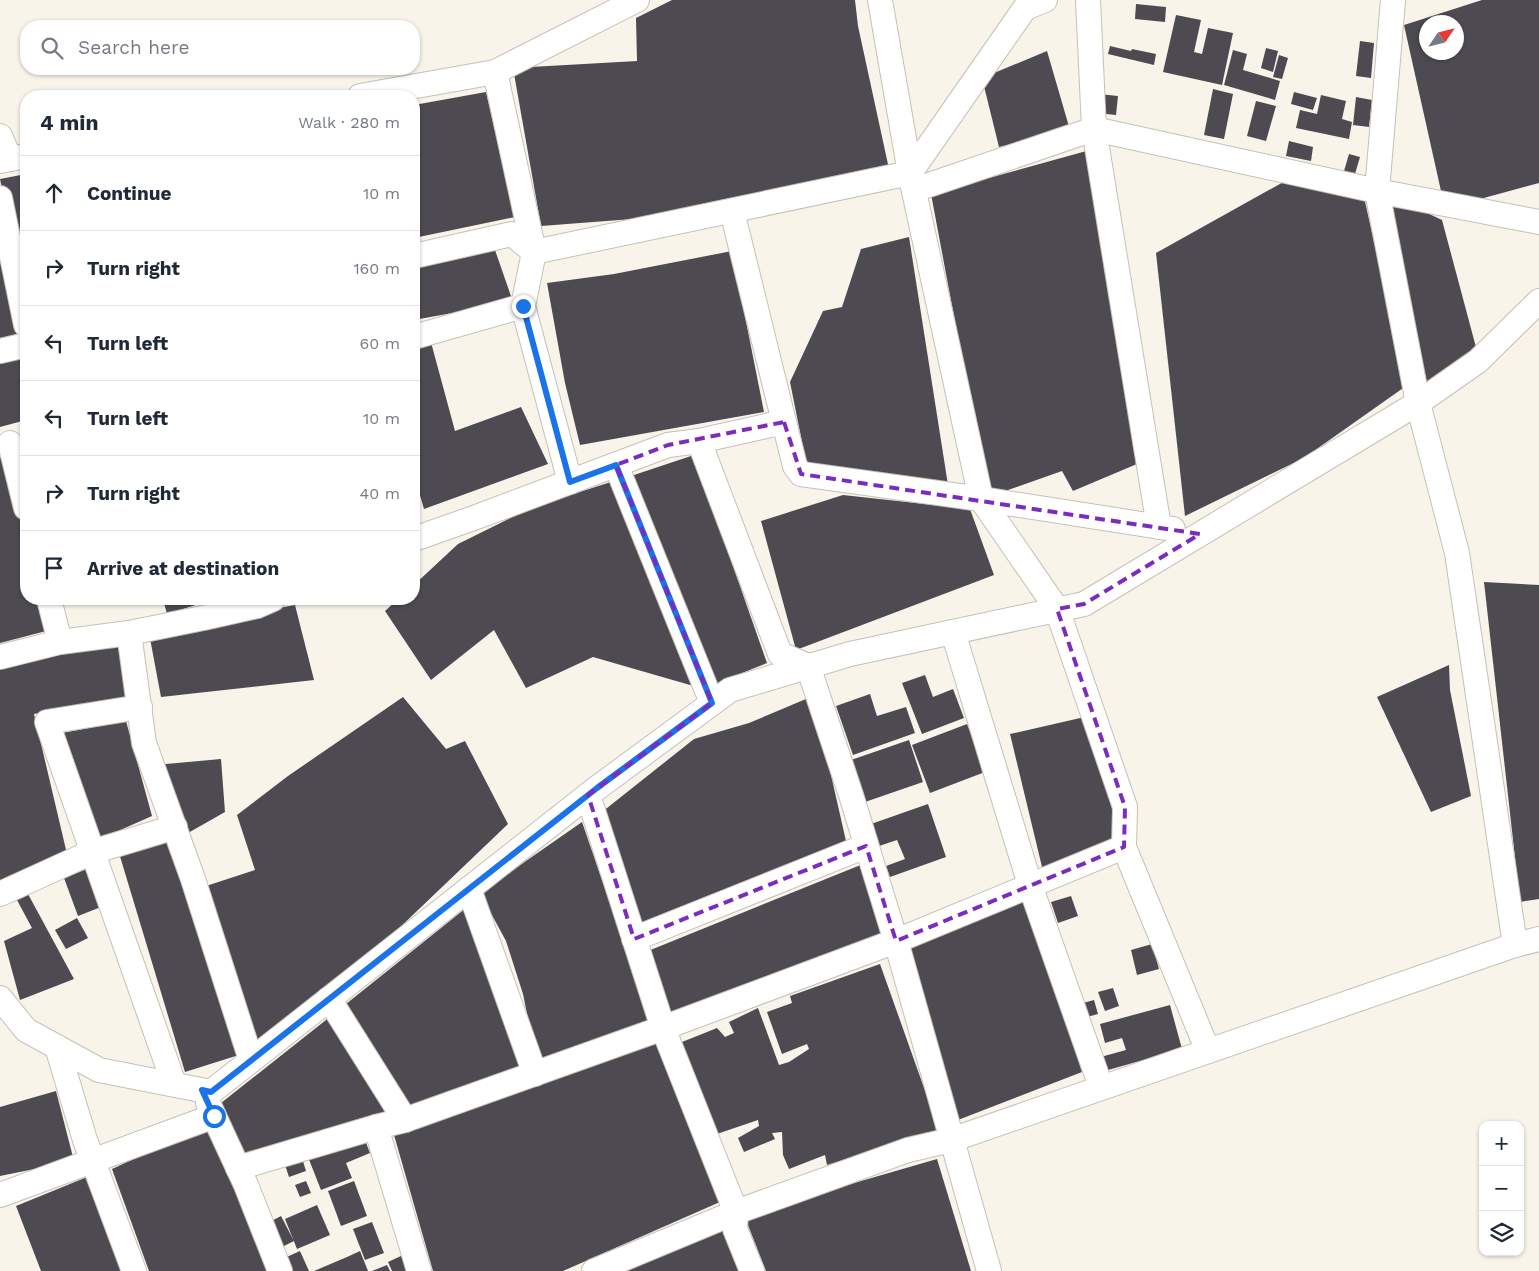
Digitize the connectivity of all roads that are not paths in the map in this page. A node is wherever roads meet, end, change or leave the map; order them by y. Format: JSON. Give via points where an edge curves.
{"nodes":[{"id":1,"x":638,"y":0,"type":"edge"},
{"id":2,"x":880,"y":0,"type":"edge"},
{"id":3,"x":1088,"y":0,"type":"edge"},
{"id":4,"x":1392,"y":0,"type":"edge"},
{"id":5,"x":1030,"y":3,"type":"edge"},
{"id":6,"x":495,"y":72,"type":"junction"},
{"id":7,"x":394,"y":90,"type":"edge"},
{"id":8,"x":1094,"y":129,"type":"junction"},
{"id":9,"x":0,"y":136,"type":"edge"},
{"id":10,"x":12,"y":159,"type":"edge"},
{"id":11,"x":912,"y":181,"type":"junction"},
{"id":12,"x":1377,"y":191,"type":"junction"},
{"id":13,"x":0,"y":198,"type":"edge"},
{"id":14,"x":732,"y":211,"type":"junction"},
{"id":15,"x":1539,"y":222,"type":"edge"},
{"id":16,"x":534,"y":252,"type":"junction"},
{"id":17,"x":420,"y":255,"type":"edge"},
{"id":18,"x":20,"y":296,"type":"edge"},
{"id":19,"x":1539,"y":300,"type":"edge"},
{"id":20,"x":523,"y":306,"type":"junction"},
{"id":21,"x":420,"y":335,"type":"edge"},
{"id":22,"x":20,"y":347,"type":"edge"},
{"id":23,"x":0,"y":352,"type":"edge"},
{"id":24,"x":1418,"y":403,"type":"junction"},
{"id":25,"x":784,"y":422,"type":"junction"},
{"id":26,"x":699,"y":441,"type":"junction"},
{"id":27,"x":12,"y":442,"type":"edge"},
{"id":28,"x":616,"y":465,"type":"junction"},
{"id":29,"x":20,"y":480,"type":"edge"},
{"id":30,"x":570,"y":482,"type":"junction"},
{"id":31,"x":981,"y":499,"type":"junction"},
{"id":32,"x":1159,"y":527,"type":"junction"},
{"id":33,"x":420,"y":531,"type":"edge"},
{"id":34,"x":1200,"y":534,"type":"junction"},
{"id":35,"x":51,"y":605,"type":"edge"},
{"id":36,"x":245,"y":605,"type":"edge"},
{"id":37,"x":1057,"y":609,"type":"junction"},
{"id":38,"x":953,"y":632,"type":"junction"},
{"id":39,"x":129,"y":633,"type":"junction"},
{"id":40,"x":60,"y":642,"type":"junction"},
{"id":41,"x":0,"y":657,"type":"edge"},
{"id":42,"x":808,"y":666,"type":"junction"},
{"id":43,"x":712,"y":703,"type":"junction"},
{"id":44,"x":140,"y":707,"type":"junction"},
{"id":45,"x":588,"y":795,"type":"junction"},
{"id":46,"x":175,"y":827,"type":"junction"},
{"id":47,"x":866,"y":846,"type":"junction"},
{"id":48,"x":1124,"y":848,"type":"junction"},
{"id":49,"x":92,"y":852,"type":"junction"},
{"id":50,"x":1030,"y":885,"type":"junction"},
{"id":51,"x":469,"y":889,"type":"junction"},
{"id":52,"x":0,"y":894,"type":"edge"},
{"id":53,"x":634,"y":939,"type":"junction"},
{"id":54,"x":1539,"y":939,"type":"edge"},
{"id":55,"x":896,"y":941,"type":"junction"},
{"id":56,"x":1516,"y":945,"type":"junction"},
{"id":57,"x":0,"y":998,"type":"edge"},
{"id":58,"x":329,"y":1000,"type":"junction"},
{"id":59,"x":663,"y":1028,"type":"junction"},
{"id":60,"x":57,"y":1047,"type":"junction"},
{"id":61,"x":1208,"y":1051,"type":"junction"},
{"id":62,"x":251,"y":1060,"type":"junction"},
{"id":63,"x":535,"y":1074,"type":"junction"},
{"id":64,"x":174,"y":1084,"type":"junction"},
{"id":65,"x":1101,"y":1088,"type":"junction"},
{"id":66,"x":202,"y":1090,"type":"junction"},
{"id":67,"x":214,"y":1116,"type":"junction"},
{"id":68,"x":405,"y":1120,"type":"junction"},
{"id":69,"x":376,"y":1127,"type":"junction"},
{"id":70,"x":950,"y":1140,"type":"junction"},
{"id":71,"x":93,"y":1162,"type":"junction"},
{"id":72,"x":238,"y":1168,"type":"junction"},
{"id":73,"x":0,"y":1195,"type":"edge"},
{"id":74,"x":736,"y":1212,"type":"junction"},
{"id":75,"x":134,"y":1271,"type":"edge"},
{"id":76,"x":280,"y":1271,"type":"edge"},
{"id":77,"x":419,"y":1271,"type":"edge"},
{"id":78,"x":594,"y":1271,"type":"edge"},
{"id":79,"x":752,"y":1271,"type":"edge"},
{"id":80,"x":989,"y":1271,"type":"edge"}],
"edges":[{"from":1,"to":6,"type":"street"},
{"from":2,"to":11,"type":"street"},
{"from":3,"to":8,"type":"street"},
{"from":4,"to":12,"type":"street"},
{"from":5,"to":11,"type":"street"},
{"from":6,"to":7,"type":"street"},
{"from":6,"to":16,"type":"street"},
{"from":8,"to":11,"type":"street"},
{"from":8,"to":12,"type":"street"},
{"from":8,"to":32,"type":"street"},
{"from":9,"to":10,"type":"street"},
{"from":11,"to":14,"type":"street"},
{"from":11,"to":31,"type":"street"},
{"from":12,"to":15,"type":"street"},
{"from":12,"to":24,"type":"street"},
{"from":13,"to":18,"type":"street"},
{"from":14,"to":16,"type":"street"},
{"from":14,"to":25,"type":"street"},
{"from":16,"to":17,"type":"street","via":[[512,234]]},
{"from":16,"to":20,"type":"street"},
{"from":19,"to":24,"type":"street","via":[[1478,360]]},
{"from":20,"to":21,"type":"street"},
{"from":20,"to":30,"type":"street"},
{"from":22,"to":23,"type":"street"},
{"from":24,"to":34,"type":"street"},
{"from":24,"to":56,"type":"street","via":[[1457,553]]},
{"from":25,"to":26,"type":"street"},
{"from":25,"to":31,"type":"street","via":[[795,466],[801,474]]},
{"from":26,"to":28,"type":"street","via":[[668,445]]},
{"from":26,"to":42,"type":"street","via":[[780,654]]},
{"from":27,"to":29,"type":"street"},
{"from":28,"to":30,"type":"street"},
{"from":28,"to":43,"type":"street"},
{"from":30,"to":33,"type":"street"},
{"from":31,"to":32,"type":"street"},
{"from":31,"to":37,"type":"street"},
{"from":32,"to":34,"type":"street"},
{"from":34,"to":37,"type":"street","via":[[1084,604]]},
{"from":35,"to":40,"type":"street"},
{"from":36,"to":39,"type":"street"},
{"from":37,"to":38,"type":"street"},
{"from":37,"to":48,"type":"street","via":[[1125,807]]},
{"from":38,"to":42,"type":"street"},
{"from":38,"to":50,"type":"street"},
{"from":39,"to":40,"type":"street"},
{"from":39,"to":44,"type":"street"},
{"from":40,"to":41,"type":"street"},
{"from":42,"to":43,"type":"street","via":[[730,690]]},
{"from":42,"to":47,"type":"street"},
{"from":43,"to":45,"type":"street"},
{"from":44,"to":46,"type":"street","via":[[144,743]]},
{"from":44,"to":49,"type":"street","via":[[47,722]]},
{"from":45,"to":51,"type":"street"},
{"from":45,"to":53,"type":"street"},
{"from":46,"to":49,"type":"street"},
{"from":46,"to":62,"type":"street"},
{"from":47,"to":53,"type":"street"},
{"from":47,"to":55,"type":"street"},
{"from":48,"to":50,"type":"street"},
{"from":48,"to":61,"type":"street"},
{"from":49,"to":52,"type":"street"},
{"from":49,"to":64,"type":"street"},
{"from":50,"to":55,"type":"street"},
{"from":50,"to":65,"type":"street"},
{"from":51,"to":58,"type":"street"},
{"from":51,"to":63,"type":"street"},
{"from":53,"to":59,"type":"street"},
{"from":54,"to":56,"type":"street"},
{"from":55,"to":59,"type":"street"},
{"from":55,"to":70,"type":"street"},
{"from":56,"to":61,"type":"street"},
{"from":57,"to":60,"type":"street","via":[[26,1030]]},
{"from":58,"to":62,"type":"street"},
{"from":58,"to":68,"type":"street"},
{"from":59,"to":63,"type":"street"},
{"from":59,"to":74,"type":"street"},
{"from":60,"to":64,"type":"street","via":[[99,1070]]},
{"from":60,"to":71,"type":"street"},
{"from":61,"to":65,"type":"street"},
{"from":62,"to":66,"type":"street","via":[[211,1092]]},
{"from":63,"to":68,"type":"street"},
{"from":64,"to":66,"type":"street"},
{"from":65,"to":70,"type":"street"},
{"from":66,"to":67,"type":"street"},
{"from":67,"to":71,"type":"street"},
{"from":67,"to":72,"type":"street"},
{"from":68,"to":69,"type":"street"},
{"from":69,"to":72,"type":"street"},
{"from":69,"to":77,"type":"street"},
{"from":70,"to":74,"type":"street","via":[[908,1150]]},
{"from":70,"to":80,"type":"street"},
{"from":71,"to":73,"type":"street"},
{"from":71,"to":75,"type":"street"},
{"from":72,"to":76,"type":"street"},
{"from":74,"to":78,"type":"street"},
{"from":74,"to":79,"type":"street","via":[[735,1229]]}]}
